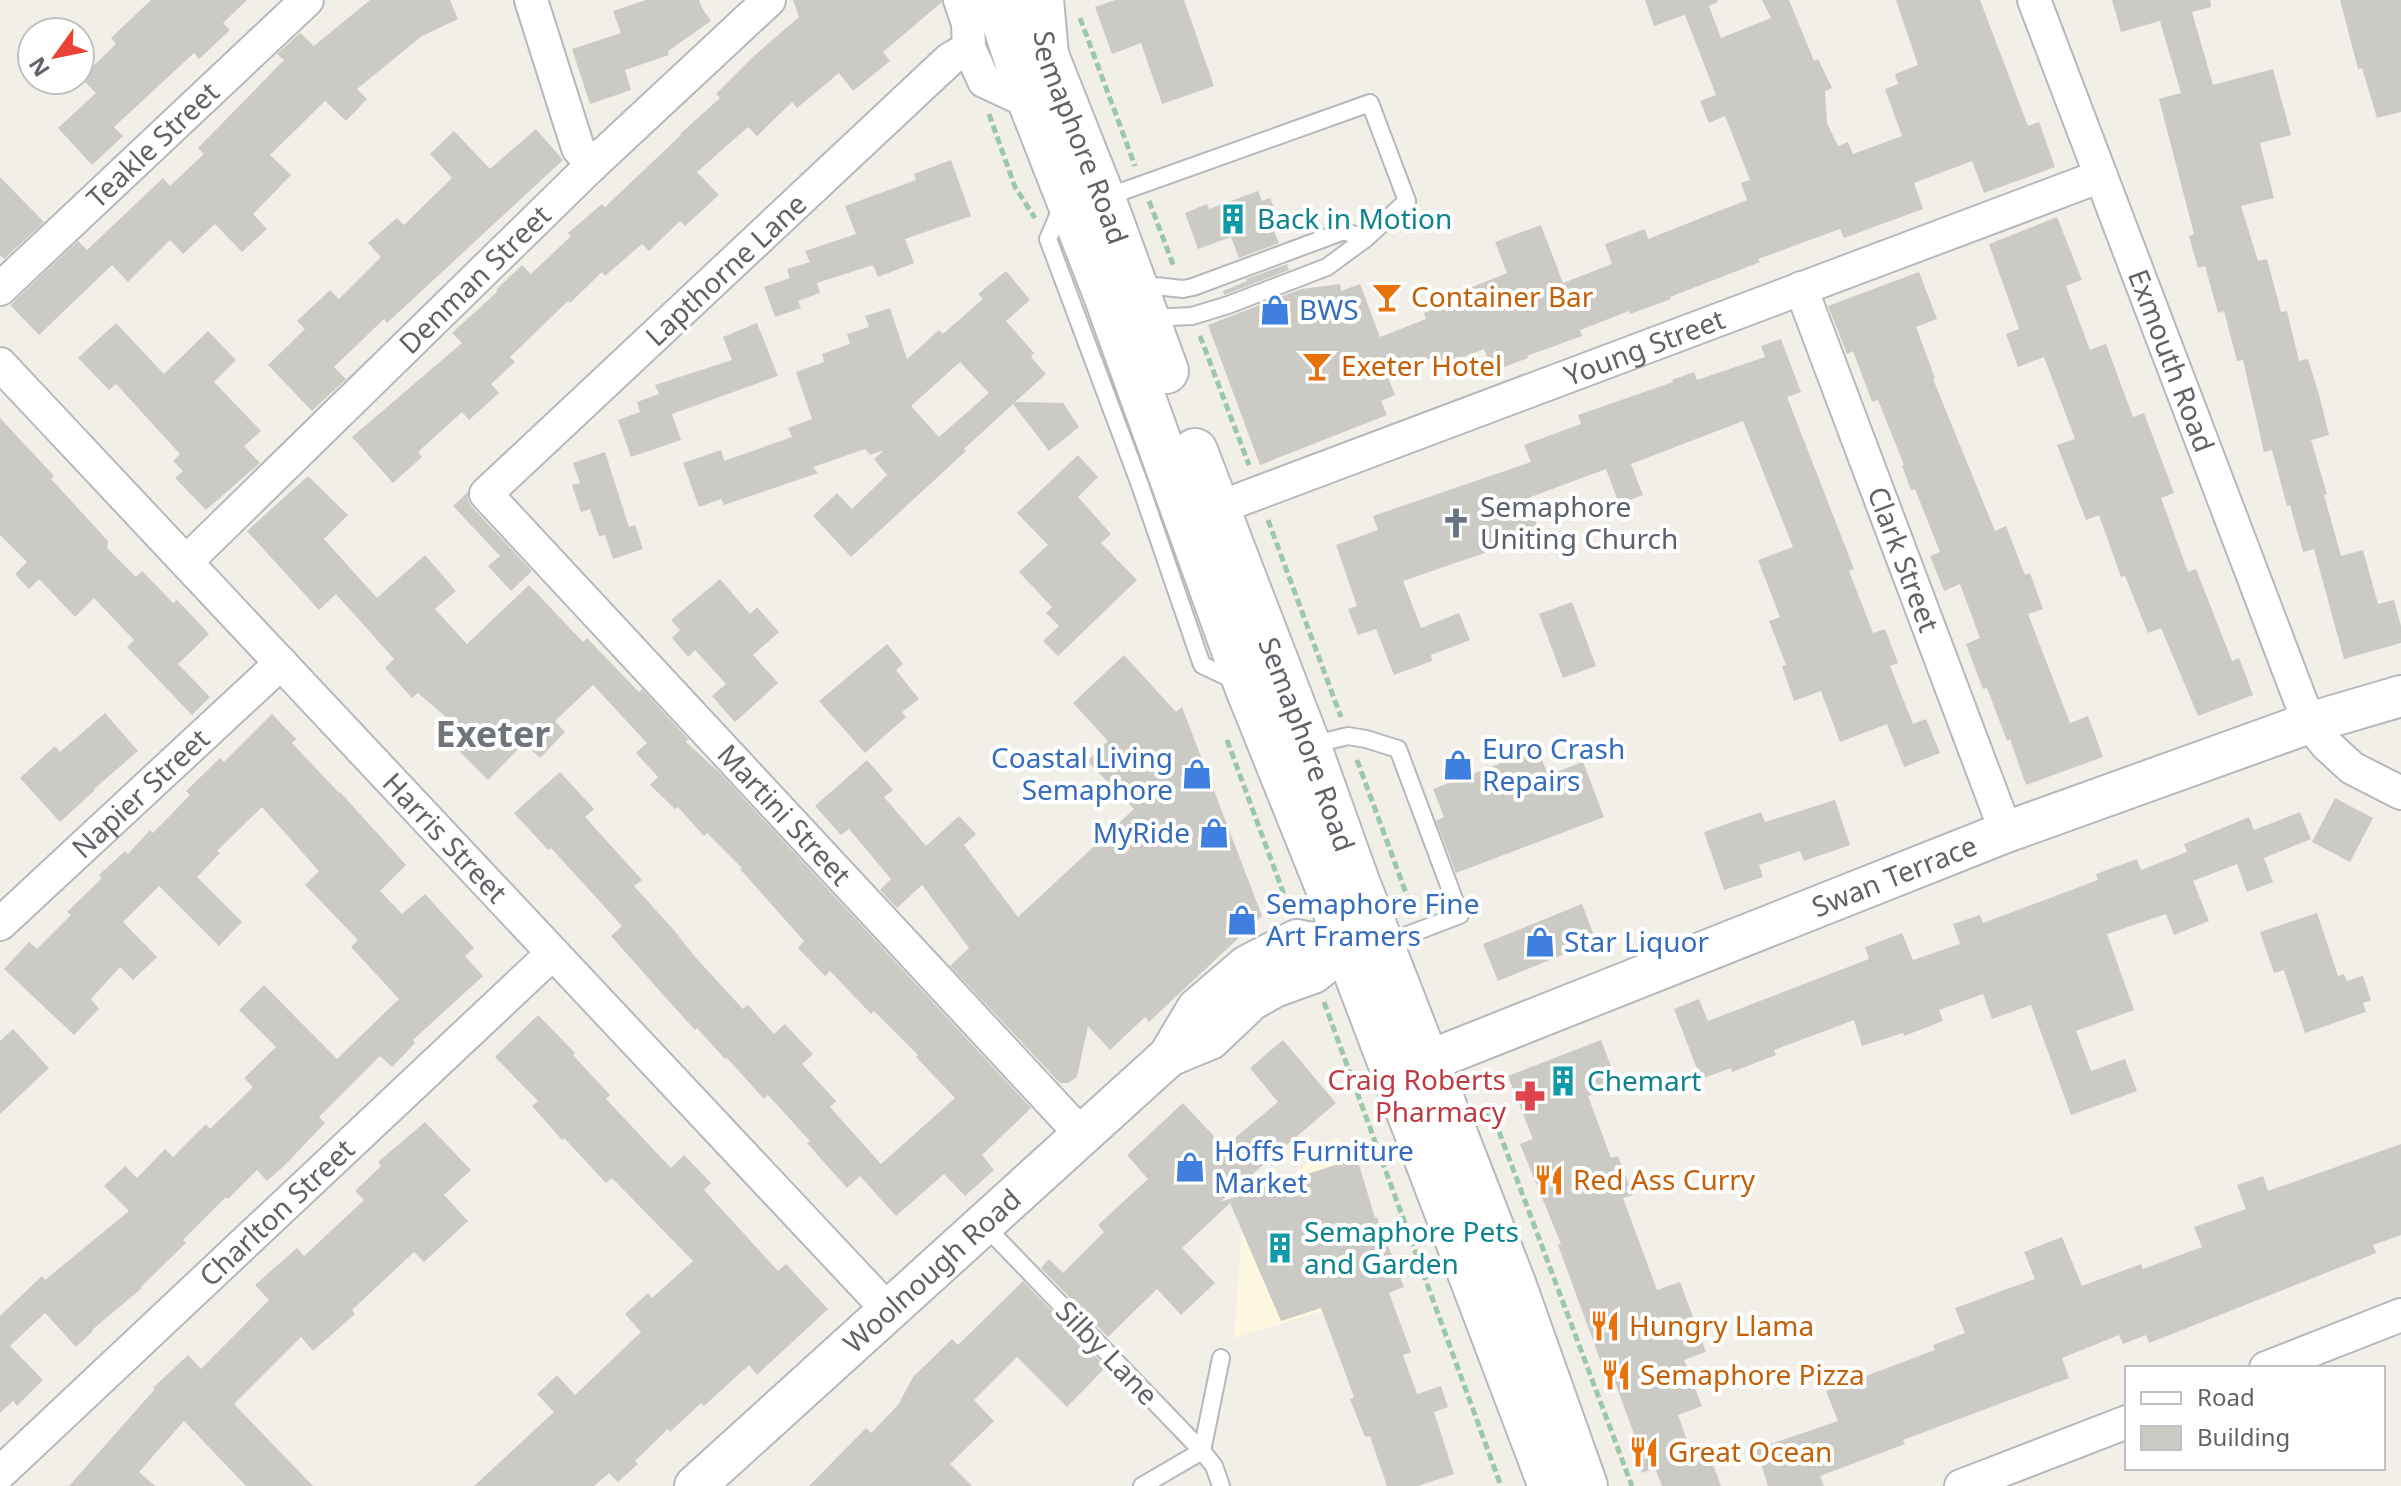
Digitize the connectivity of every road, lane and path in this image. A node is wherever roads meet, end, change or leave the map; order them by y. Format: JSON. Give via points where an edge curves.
{"nodes":[{"id":1,"x":307,"y":0,"type":"edge"},
{"id":2,"x":531,"y":0,"type":"edge"},
{"id":3,"x":769,"y":0,"type":"edge"},
{"id":4,"x":960,"y":0,"type":"edge"},
{"id":5,"x":997,"y":0,"type":"edge"},
{"id":6,"x":1041,"y":0,"type":"edge"},
{"id":7,"x":2034,"y":0,"type":"edge"},
{"id":8,"x":969,"y":48,"type":"junction"},
{"id":9,"x":984,"y":81,"type":"junction"},
{"id":10,"x":1031,"y":103,"type":"junction"},
{"id":11,"x":592,"y":165,"type":"junction"},
{"id":12,"x":2101,"y":176,"type":"junction"},
{"id":13,"x":1075,"y":215,"type":"junction"},
{"id":14,"x":1365,"y":239,"type":"junction"},
{"id":15,"x":1801,"y":288,"type":"junction"},
{"id":16,"x":0,"y":289,"type":"edge"},
{"id":17,"x":1129,"y":299,"type":"junction"},
{"id":18,"x":0,"y":364,"type":"edge"},
{"id":19,"x":486,"y":494,"type":"joint"},
{"id":20,"x":1203,"y":514,"type":"junction"},
{"id":21,"x":186,"y":562,"type":"junction"},
{"id":22,"x":281,"y":663,"type":"junction"},
{"id":23,"x":1247,"y":686,"type":"junction"},
{"id":24,"x":2401,"y":696,"type":"edge"},
{"id":25,"x":2309,"y":723,"type":"junction"},
{"id":26,"x":1224,"y":731,"type":"dead end"},
{"id":27,"x":1292,"y":752,"type":"junction"},
{"id":28,"x":2401,"y":793,"type":"edge"},
{"id":29,"x":2006,"y":832,"type":"junction"},
{"id":30,"x":0,"y":924,"type":"edge"},
{"id":31,"x":553,"y":953,"type":"junction"},
{"id":32,"x":1338,"y":953,"type":"junction"},
{"id":33,"x":1410,"y":1069,"type":"junction"},
{"id":34,"x":1477,"y":1107,"type":"dead end"},
{"id":35,"x":1081,"y":1134,"type":"junction"},
{"id":36,"x":984,"y":1225,"type":"junction"},
{"id":37,"x":1498,"y":1293,"type":"junction"},
{"id":38,"x":889,"y":1311,"type":"junction"},
{"id":39,"x":2401,"y":1315,"type":"edge"},
{"id":40,"x":1221,"y":1358,"type":"dead end"},
{"id":41,"x":2271,"y":1366,"type":"edge"},
{"id":42,"x":2125,"y":1423,"type":"edge"},
{"id":43,"x":1202,"y":1451,"type":"junction"},
{"id":44,"x":0,"y":1473,"type":"edge"},
{"id":45,"x":695,"y":1486,"type":"edge"},
{"id":46,"x":1142,"y":1486,"type":"edge"},
{"id":47,"x":1221,"y":1486,"type":"edge"},
{"id":48,"x":1501,"y":1486,"type":"edge"},
{"id":49,"x":1551,"y":1486,"type":"edge"},
{"id":50,"x":1585,"y":1486,"type":"edge"},
{"id":51,"x":1632,"y":1486,"type":"edge"},
{"id":52,"x":1961,"y":1486,"type":"edge"}],
"edges":[{"from":1,"to":16,"type":"street","name":"Teakle Street"},
{"from":2,"to":11,"type":"street","via":[[578,148]]},
{"from":3,"to":11,"type":"street","name":"Denman Street"},
{"from":4,"to":8,"type":"street"},
{"from":5,"to":10,"type":"main road","name":"Semaphore Road"},
{"from":6,"to":13,"type":"main road","name":"Semaphore Road"},
{"from":7,"to":12,"type":"street","name":"Exmouth Road"},
{"from":8,"to":9,"type":"street"},
{"from":8,"to":19,"type":"street","name":"Lapthorne Lane","via":[[950,59]]},
{"from":9,"to":10,"type":"street","name":"Semaphore Road"},
{"from":9,"to":13,"type":"path","via":[[984,100],[1015,187]]},
{"from":10,"to":13,"type":"main road","name":"Semaphore Road"},
{"from":11,"to":21,"type":"street","name":"Denman Street"},
{"from":12,"to":15,"type":"street","name":"Young Street"},
{"from":12,"to":25,"type":"street","name":"Exmouth Road"},
{"from":13,"to":14,"type":"lane","via":[[1370,103],[1407,201]]},
{"from":13,"to":17,"type":"main road","name":"Semaphore Road"},
{"from":13,"to":23,"type":"lane","via":[[1140,485],[1202,665]]},
{"from":14,"to":17,"type":"lane","via":[[1344,231],[1193,287]]},
{"from":14,"to":17,"type":"lane","via":[[1327,267],[1192,316]]},
{"from":15,"to":20,"type":"street","name":"Young Street"},
{"from":15,"to":29,"type":"street","name":"Clark Street"},
{"from":17,"to":20,"type":"main road","name":"Semaphore Road"},
{"from":18,"to":21,"type":"street","name":"Harris Street"},
{"from":19,"to":35,"type":"street","name":"Martini Street"},
{"from":20,"to":23,"type":"main road","name":"Semaphore Road","via":[[1209,584]]},
{"from":20,"to":27,"type":"main road","name":"Semaphore Road"},
{"from":21,"to":22,"type":"street","name":"Harris Street"},
{"from":22,"to":30,"type":"street","name":"Napier Street"},
{"from":22,"to":31,"type":"street","name":"Harris Street"},
{"from":23,"to":27,"type":"main road","name":"Semaphore Road"},
{"from":24,"to":25,"type":"street","name":"Swan Terrace"},
{"from":25,"to":28,"type":"street","via":[[2352,768]]},
{"from":25,"to":29,"type":"street","name":"Swan Terrace"},
{"from":26,"to":32,"type":"path"},
{"from":27,"to":32,"type":"main road","name":"Semaphore Road","via":[[1343,886]]},
{"from":27,"to":32,"type":"lane","via":[[1348,736],[1398,749],[1460,915]]},
{"from":29,"to":33,"type":"street","name":"Swan Terrace"},
{"from":31,"to":38,"type":"street","name":"Harris Street"},
{"from":31,"to":44,"type":"street","name":"Charlton Street"},
{"from":32,"to":33,"type":"main road"},
{"from":32,"to":33,"type":"main road"},
{"from":32,"to":35,"type":"street","name":"Woolnough Road","via":[[1247,966],[1197,1009],[1169,1056]]},
{"from":32,"to":48,"type":"path"},
{"from":33,"to":37,"type":"main road"},
{"from":34,"to":51,"type":"path","via":[[1495,1121]]},
{"from":35,"to":36,"type":"street","name":"Woolnough Road"},
{"from":36,"to":38,"type":"street","name":"Woolnough Road"},
{"from":36,"to":43,"type":"lane","name":"Silby Lane"},
{"from":37,"to":49,"type":"main road"},
{"from":37,"to":50,"type":"main road"},
{"from":38,"to":45,"type":"street","name":"Woolnough Road"},
{"from":39,"to":41,"type":"street"},
{"from":40,"to":43,"type":"lane"},
{"from":42,"to":52,"type":"street"},
{"from":43,"to":46,"type":"lane"},
{"from":43,"to":47,"type":"lane","name":"Silby Lane"}]}
